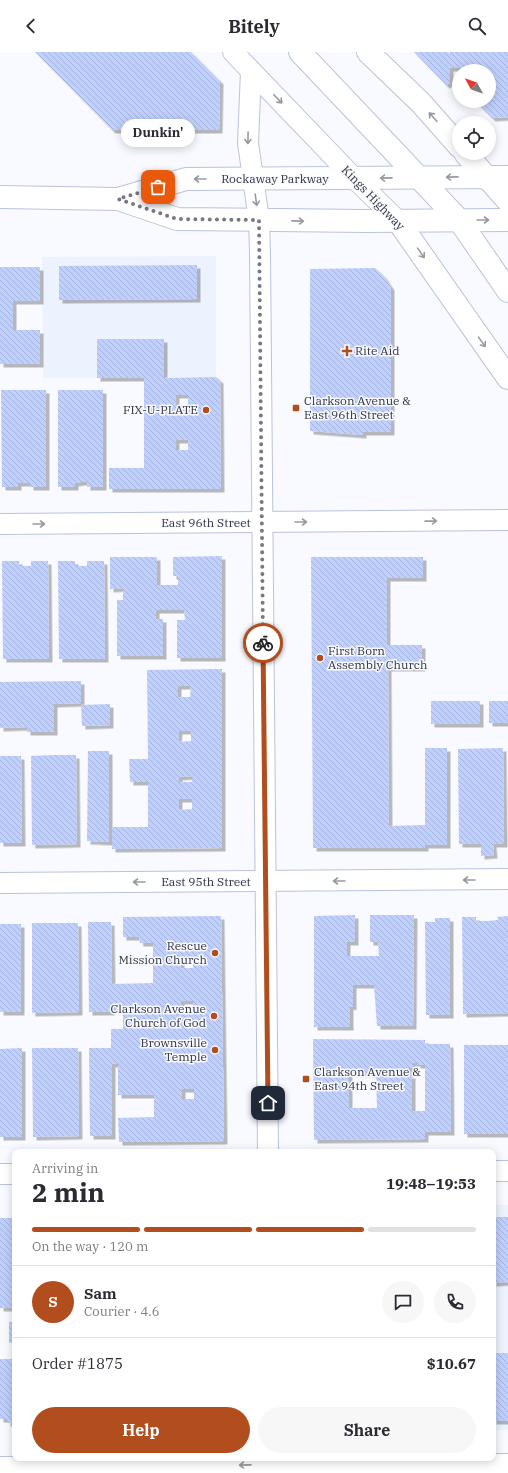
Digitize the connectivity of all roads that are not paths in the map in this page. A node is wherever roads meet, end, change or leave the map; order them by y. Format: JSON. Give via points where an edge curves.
{"nodes":[{"id":1,"x":233,"y":52,"type":"edge"},
{"id":2,"x":300,"y":52,"type":"edge"},
{"id":3,"x":368,"y":52,"type":"edge"},
{"id":4,"x":251,"y":71,"type":"junction"},
{"id":5,"x":452,"y":138,"type":"edge"},
{"id":6,"x":471,"y":160,"type":"edge"},
{"id":7,"x":486,"y":176,"type":"junction"},
{"id":8,"x":418,"y":177,"type":"junction"},
{"id":9,"x":508,"y":177,"type":"edge"},
{"id":10,"x":354,"y":178,"type":"junction"},
{"id":11,"x":253,"y":179,"type":"junction"},
{"id":12,"x":0,"y":197,"type":"edge"},
{"id":13,"x":118,"y":199,"type":"junction"},
{"id":14,"x":508,"y":201,"type":"edge"},
{"id":15,"x":259,"y":220,"type":"junction"},
{"id":16,"x":459,"y":220,"type":"junction"},
{"id":17,"x":508,"y":220,"type":"edge"},
{"id":18,"x":398,"y":221,"type":"junction"},
{"id":19,"x":508,"y":291,"type":"edge"},
{"id":20,"x":508,"y":378,"type":"edge"},
{"id":21,"x":508,"y":520,"type":"edge"},
{"id":22,"x":262,"y":522,"type":"junction"},
{"id":23,"x":0,"y":524,"type":"edge"},
{"id":24,"x":508,"y":879,"type":"edge"},
{"id":25,"x":266,"y":881,"type":"junction"},
{"id":26,"x":0,"y":883,"type":"edge"},
{"id":27,"x":268,"y":1149,"type":"edge"},
{"id":28,"x":496,"y":1171,"type":"edge"},
{"id":29,"x":508,"y":1171,"type":"edge"},
{"id":30,"x":0,"y":1174,"type":"edge"},
{"id":31,"x":12,"y":1174,"type":"edge"},
{"id":32,"x":508,"y":1464,"type":"edge"},
{"id":33,"x":271,"y":1465,"type":"edge"},
{"id":34,"x":0,"y":1467,"type":"edge"}],
"edges":[{"from":1,"to":4,"type":"street","name":"Kings Highway"},
{"from":2,"to":8,"type":"street"},
{"from":5,"to":3,"type":"street","one_way":true,"via":[[421,103]]},
{"from":4,"to":10,"type":"street","name":"Kings Highway","one_way":true},
{"from":4,"to":11,"type":"street","one_way":true,"via":[[248,143]]},
{"from":6,"to":7,"type":"street"},
{"from":7,"to":8,"type":"street","name":"Rockaway Parkway","one_way":true},
{"from":7,"to":9,"type":"street","name":"Rockaway Parkway"},
{"from":7,"to":14,"type":"street"},
{"from":8,"to":10,"type":"street","name":"Rockaway Parkway","one_way":true},
{"from":8,"to":16,"type":"street"},
{"from":10,"to":11,"type":"street","name":"Rockaway Parkway"},
{"from":10,"to":18,"type":"street","name":"Kings Highway"},
{"from":11,"to":13,"type":"street","name":"Rockaway Parkway","one_way":true,"via":[[186,179]]},
{"from":11,"to":15,"type":"street","one_way":true},
{"from":12,"to":13,"type":"street","name":"Rockaway Parkway"},
{"from":13,"to":15,"type":"street","name":"Rockaway Parkway","via":[[177,219]]},
{"from":15,"to":18,"type":"street","name":"Rockaway Parkway","one_way":true},
{"from":15,"to":22,"type":"street"},
{"from":16,"to":17,"type":"street","name":"Rockaway Parkway","one_way":true},
{"from":16,"to":18,"type":"street","name":"Rockaway Parkway"},
{"from":16,"to":19,"type":"street"},
{"from":18,"to":20,"type":"street","name":"Kings Highway","one_way":true},
{"from":22,"to":21,"type":"street","name":"East 96th Street","one_way":true},
{"from":23,"to":22,"type":"street","name":"East 96th Street","one_way":true},
{"from":22,"to":25,"type":"street"},
{"from":24,"to":25,"type":"street","name":"East 95th Street","one_way":true},
{"from":25,"to":26,"type":"street","name":"East 95th Street","one_way":true},
{"from":25,"to":27,"type":"street"},
{"from":28,"to":29,"type":"street"},
{"from":30,"to":31,"type":"street"},
{"from":32,"to":33,"type":"street"},
{"from":33,"to":34,"type":"street","one_way":true}]}
